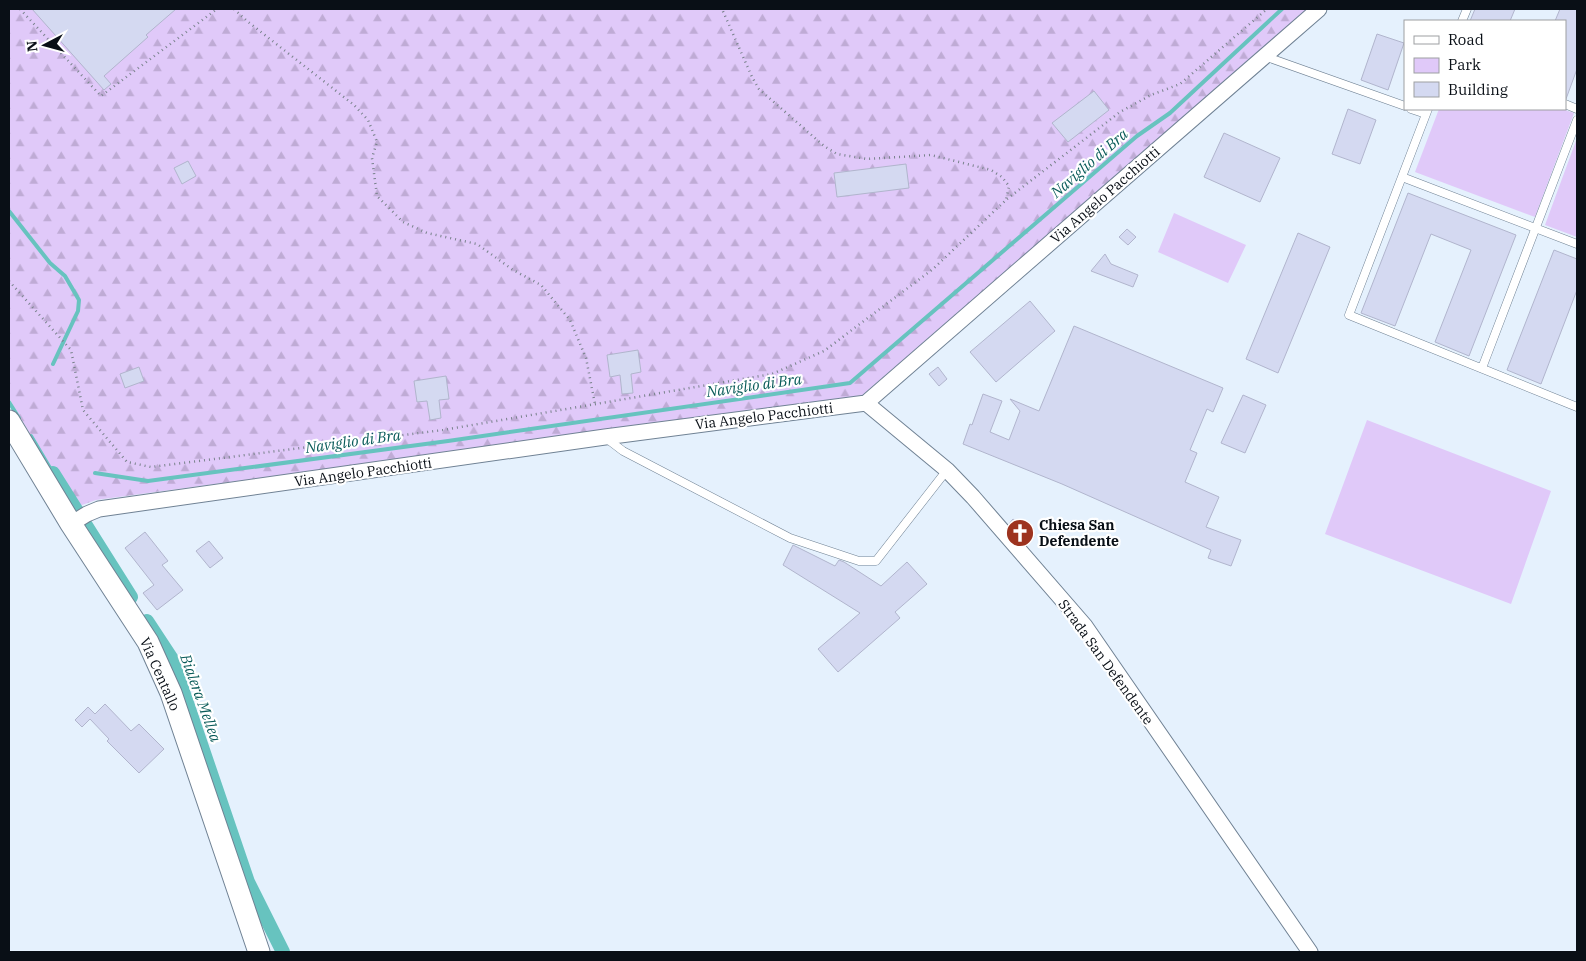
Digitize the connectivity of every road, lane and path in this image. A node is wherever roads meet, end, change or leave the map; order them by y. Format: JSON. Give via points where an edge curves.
{"nodes":[{"id":1,"x":20,"y":9,"type":"edge"},
{"id":2,"x":218,"y":9,"type":"edge"},
{"id":3,"x":234,"y":9,"type":"edge"},
{"id":4,"x":722,"y":9,"type":"edge"},
{"id":5,"x":1267,"y":9,"type":"edge"},
{"id":6,"x":1319,"y":9,"type":"edge"},
{"id":7,"x":1264,"y":56,"type":"junction"},
{"id":8,"x":1404,"y":106,"type":"edge"},
{"id":9,"x":1427,"y":111,"type":"edge"},
{"id":10,"x":1577,"y":120,"type":"edge"},
{"id":11,"x":1402,"y":177,"type":"junction"},
{"id":12,"x":1006,"y":200,"type":"junction"},
{"id":13,"x":1536,"y":228,"type":"junction"},
{"id":14,"x":1577,"y":244,"type":"edge"},
{"id":15,"x":9,"y":281,"type":"edge"},
{"id":16,"x":1482,"y":368,"type":"junction"},
{"id":17,"x":866,"y":403,"type":"junction"},
{"id":18,"x":595,"y":404,"type":"junction"},
{"id":19,"x":1577,"y":406,"type":"edge"},
{"id":20,"x":9,"y":422,"type":"edge"},
{"id":21,"x":605,"y":437,"type":"junction"},
{"id":22,"x":946,"y":470,"type":"junction"},
{"id":23,"x":78,"y":520,"type":"junction"},
{"id":24,"x":259,"y":952,"type":"edge"},
{"id":25,"x":1310,"y":952,"type":"edge"}],
"edges":[{"from":1,"to":2,"type":"path","via":[[101,96]]},
{"from":3,"to":18,"type":"path","via":[[354,104],[368,120],[376,142],[372,158],[377,196],[403,222],[427,233],[477,244],[541,285],[570,320],[586,358]]},
{"from":4,"to":12,"type":"path","via":[[759,89],[824,146],[837,154],[867,159],[931,155],[991,170],[1009,186]]},
{"from":5,"to":12,"type":"path","via":[[1180,84],[1120,112]]},
{"from":6,"to":7,"type":"street","name":"Via Angelo Pacchiotti"},
{"from":7,"to":8,"type":"lane"},
{"from":7,"to":17,"type":"street","name":"Via Angelo Pacchiotti"},
{"from":9,"to":11,"type":"lane"},
{"from":10,"to":13,"type":"lane"},
{"from":11,"to":13,"type":"lane"},
{"from":11,"to":16,"type":"lane","via":[[1348,315]]},
{"from":12,"to":18,"type":"path","via":[[933,269],[824,351],[772,374]]},
{"from":13,"to":14,"type":"lane"},
{"from":13,"to":16,"type":"lane"},
{"from":15,"to":18,"type":"path","via":[[68,345],[83,410],[127,462],[151,467],[443,430]]},
{"from":16,"to":19,"type":"lane"},
{"from":17,"to":21,"type":"street","name":"Via Angelo Pacchiotti"},
{"from":17,"to":22,"type":"street","name":"Strada San Defendente"},
{"from":20,"to":23,"type":"main road","name":"Via Centallo"},
{"from":21,"to":22,"type":"lane","via":[[623,451],[790,538],[859,561],[876,561]]},
{"from":21,"to":23,"type":"street","name":"Via Angelo Pacchiotti","via":[[100,510]]},
{"from":22,"to":25,"type":"street","name":"Strada San Defendente","via":[[1085,626]]},
{"from":23,"to":24,"type":"main road","name":"Via Centallo","via":[[148,642],[171,693]]}]}
